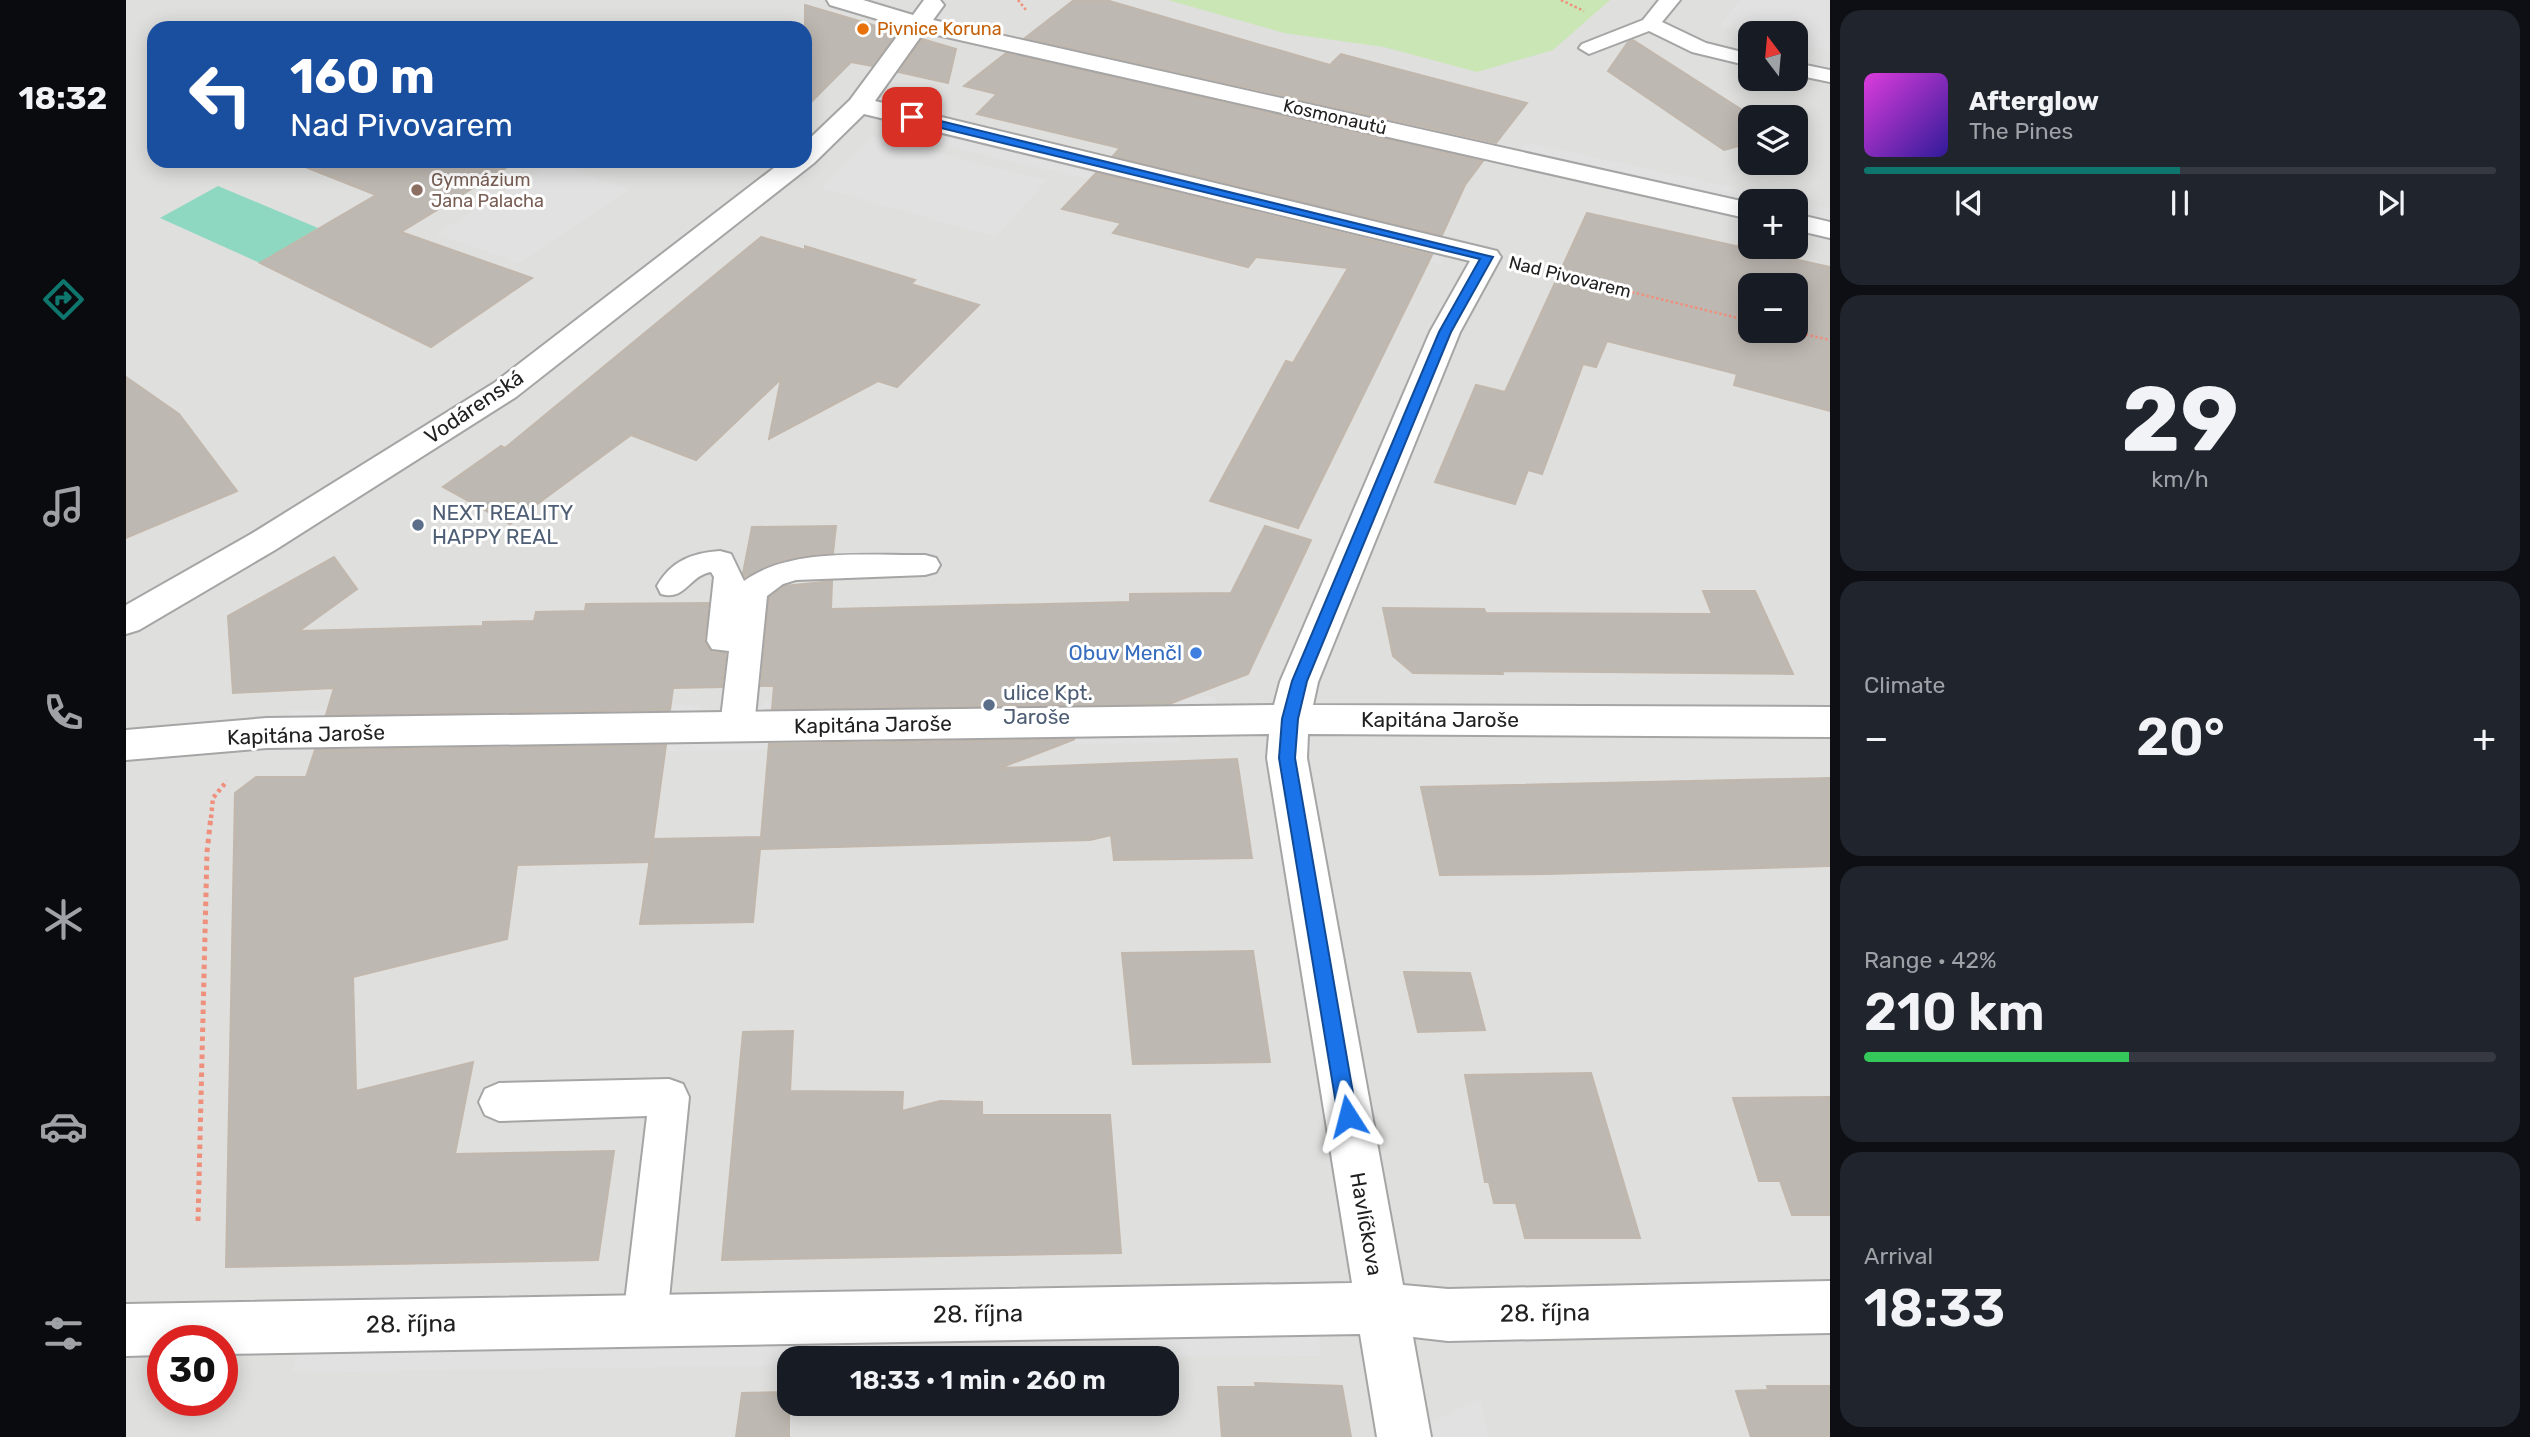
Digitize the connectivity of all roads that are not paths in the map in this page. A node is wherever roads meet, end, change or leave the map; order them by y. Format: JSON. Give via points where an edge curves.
{"nodes":[{"id":1,"x":838,"y":0,"type":"edge"},
{"id":2,"x":935,"y":0,"type":"edge"},
{"id":3,"x":1670,"y":0,"type":"edge"},
{"id":4,"x":919,"y":23,"type":"junction"},
{"id":5,"x":1650,"y":24,"type":"junction"},
{"id":6,"x":1589,"y":48,"type":"dead end"},
{"id":7,"x":1738,"y":57,"type":"edge"},
{"id":8,"x":1808,"y":71,"type":"edge"},
{"id":9,"x":1830,"y":76,"type":"edge"},
{"id":10,"x":859,"y":105,"type":"junction"},
{"id":11,"x":812,"y":150,"type":"edge"},
{"id":12,"x":791,"y":168,"type":"edge"},
{"id":13,"x":1738,"y":208,"type":"edge"},
{"id":14,"x":1808,"y":225,"type":"edge"},
{"id":15,"x":1830,"y":230,"type":"edge"},
{"id":16,"x":1487,"y":257,"type":"joint"},
{"id":17,"x":925,"y":565,"type":"dead end"},
{"id":18,"x":672,"y":586,"type":"dead end"},
{"id":19,"x":126,"y":621,"type":"edge"},
{"id":20,"x":1290,"y":719,"type":"junction"},
{"id":21,"x":1830,"y":722,"type":"edge"},
{"id":22,"x":726,"y":727,"type":"junction"},
{"id":23,"x":126,"y":753,"type":"edge"},
{"id":24,"x":499,"y":1102,"type":"dead end"},
{"id":25,"x":1830,"y":1307,"type":"edge"},
{"id":26,"x":1381,"y":1308,"type":"junction"},
{"id":27,"x":645,"y":1318,"type":"junction"},
{"id":28,"x":126,"y":1330,"type":"edge"},
{"id":29,"x":1404,"y":1437,"type":"edge"}],
"edges":[{"from":1,"to":4,"type":"street","name":"Kosmonautů"},
{"from":2,"to":4,"type":"street"},
{"from":3,"to":5,"type":"lane"},
{"from":4,"to":10,"type":"street"},
{"from":4,"to":13,"type":"street","name":"Kosmonautů"},
{"from":5,"to":6,"type":"lane"},
{"from":5,"to":7,"type":"lane","via":[[1699,48]]},
{"from":8,"to":9,"type":"lane"},
{"from":10,"to":11,"type":"street"},
{"from":10,"to":16,"type":"street","name":"Nad Pivovarem"},
{"from":12,"to":19,"type":"street","name":"Vodárenská","via":[[505,390],[263,542]]},
{"from":14,"to":15,"type":"street"},
{"from":16,"to":20,"type":"street","name":"Havlíčkova","via":[[1445,332],[1299,681]]},
{"from":17,"to":22,"type":"lane","via":[[796,569],[772,576],[752,591]]},
{"from":18,"to":22,"type":"lane","via":[[681,572],[702,562],[720,561],[729,577]]},
{"from":20,"to":21,"type":"street","name":"Kapitána Jaroše"},
{"from":20,"to":22,"type":"street","name":"Kapitána Jaroše"},
{"from":20,"to":26,"type":"street","name":"Havlíčkova","via":[[1287,758]]},
{"from":22,"to":23,"type":"street","name":"Kapitána Jaroše","via":[[267,733]]},
{"from":24,"to":27,"type":"lane","via":[[669,1097]]},
{"from":25,"to":26,"type":"street","name":"28. října","via":[[1448,1315]]},
{"from":26,"to":27,"type":"street","name":"28. října"},
{"from":26,"to":29,"type":"street","name":"Havlíčkova"},
{"from":27,"to":28,"type":"street","name":"28. října"}]}
